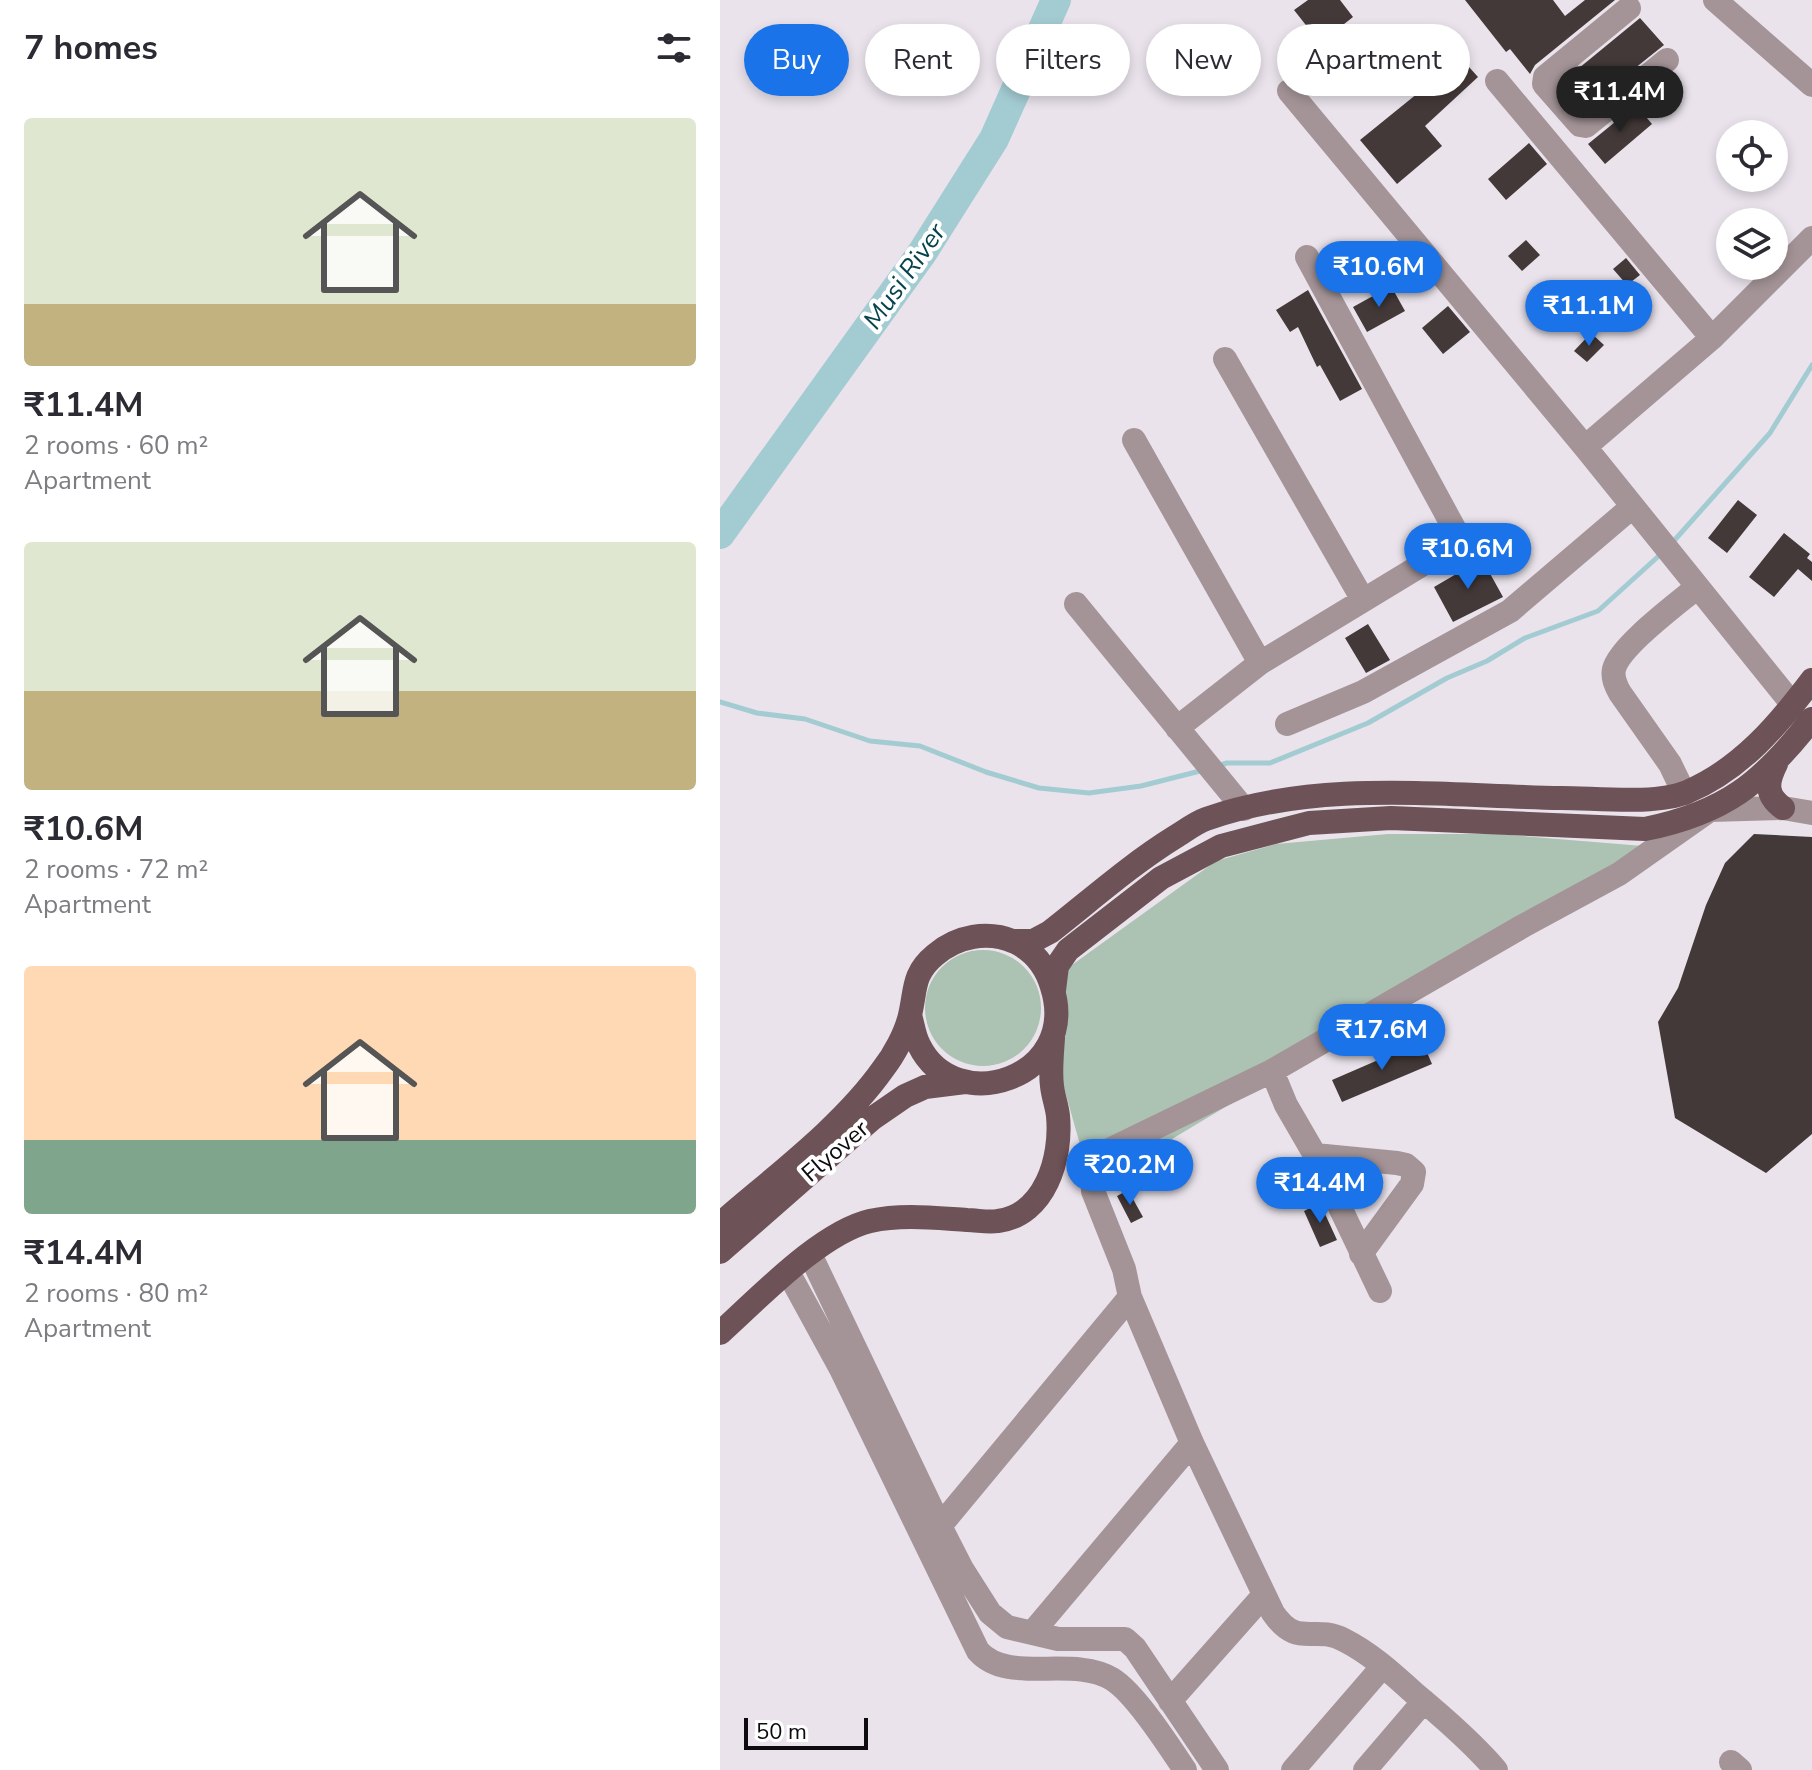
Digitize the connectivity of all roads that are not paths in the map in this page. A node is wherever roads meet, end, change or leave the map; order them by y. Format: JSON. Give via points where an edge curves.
{"nodes":[{"id":1,"x":1715,"y":0,"type":"edge"},
{"id":2,"x":1629,"y":8,"type":"dead end"},
{"id":3,"x":1667,"y":60,"type":"dead end"},
{"id":4,"x":1497,"y":81,"type":"dead end"},
{"id":5,"x":1812,"y":85,"type":"edge"},
{"id":6,"x":1293,"y":96,"type":"edge"},
{"id":7,"x":1574,"y":119,"type":"junction"},
{"id":8,"x":1547,"y":141,"type":"junction"},
{"id":9,"x":1812,"y":238,"type":"edge"},
{"id":10,"x":1307,"y":257,"type":"dead end"},
{"id":11,"x":1712,"y":338,"type":"junction"},
{"id":12,"x":1225,"y":359,"type":"dead end"},
{"id":13,"x":1134,"y":440,"type":"dead end"},
{"id":14,"x":1585,"y":447,"type":"junction"},
{"id":15,"x":1632,"y":507,"type":"junction"},
{"id":16,"x":1696,"y":588,"type":"junction"},
{"id":17,"x":1363,"y":600,"type":"junction"},
{"id":18,"x":1076,"y":604,"type":"dead end"},
{"id":19,"x":1260,"y":663,"type":"junction"},
{"id":20,"x":1812,"y":680,"type":"edge"},
{"id":21,"x":1802,"y":712,"type":"edge"},
{"id":22,"x":1287,"y":724,"type":"dead end"},
{"id":23,"x":1184,"y":736,"type":"junction"},
{"id":24,"x":1781,"y":755,"type":"junction"},
{"id":25,"x":1684,"y":793,"type":"junction"},
{"id":26,"x":1783,"y":808,"type":"junction"},
{"id":27,"x":1244,"y":809,"type":"junction"},
{"id":28,"x":1710,"y":810,"type":"junction"},
{"id":29,"x":1812,"y":813,"type":"edge"},
{"id":30,"x":1013,"y":941,"type":"junction"},
{"id":31,"x":1054,"y":990,"type":"junction"},
{"id":32,"x":910,"y":1015,"type":"junction"},
{"id":33,"x":1053,"y":1038,"type":"junction"},
{"id":34,"x":1272,"y":1071,"type":"junction"},
{"id":35,"x":1014,"y":1077,"type":"junction"},
{"id":36,"x":967,"y":1082,"type":"junction"},
{"id":37,"x":866,"y":1110,"type":"junction"},
{"id":38,"x":1058,"y":1116,"type":"junction"},
{"id":39,"x":1315,"y":1155,"type":"junction"},
{"id":40,"x":720,"y":1224,"type":"edge"},
{"id":41,"x":720,"y":1252,"type":"edge"},
{"id":42,"x":810,"y":1254,"type":"junction"},
{"id":43,"x":1361,"y":1254,"type":"junction"},
{"id":44,"x":788,"y":1272,"type":"junction"},
{"id":45,"x":1380,"y":1291,"type":"dead end"},
{"id":46,"x":1130,"y":1297,"type":"junction"},
{"id":47,"x":720,"y":1333,"type":"edge"},
{"id":48,"x":1192,"y":1443,"type":"junction"},
{"id":49,"x":940,"y":1526,"type":"junction"},
{"id":50,"x":1264,"y":1595,"type":"junction"},
{"id":51,"x":1032,"y":1633,"type":"junction"},
{"id":52,"x":1383,"y":1666,"type":"junction"},
{"id":53,"x":1170,"y":1701,"type":"junction"},
{"id":54,"x":1424,"y":1701,"type":"junction"},
{"id":55,"x":1185,"y":1770,"type":"edge"},
{"id":56,"x":1217,"y":1770,"type":"edge"},
{"id":57,"x":1293,"y":1770,"type":"edge"},
{"id":58,"x":1365,"y":1770,"type":"edge"},
{"id":59,"x":1496,"y":1770,"type":"edge"}],
"edges":[{"from":1,"to":5,"type":"street"},
{"from":2,"to":7,"type":"street","via":[[1544,79]]},
{"from":3,"to":7,"type":"street","via":[[1586,126]]},
{"from":4,"to":8,"type":"street"},
{"from":6,"to":14,"type":"street"},
{"from":7,"to":8,"type":"street"},
{"from":8,"to":11,"type":"street"},
{"from":9,"to":11,"type":"street"},
{"from":10,"to":17,"type":"street","via":[[1461,541]]},
{"from":11,"to":14,"type":"street"},
{"from":12,"to":17,"type":"street"},
{"from":13,"to":19,"type":"street"},
{"from":14,"to":15,"type":"street"},
{"from":15,"to":16,"type":"street"},
{"from":15,"to":22,"type":"street","via":[[1510,611],[1363,692]]},
{"from":16,"to":21,"type":"street"},
{"from":16,"to":25,"type":"street","via":[[1621,653],[1613,671],[1620,693]]},
{"from":17,"to":19,"type":"street"},
{"from":18,"to":23,"type":"street"},
{"from":19,"to":23,"type":"street"},
{"from":20,"to":21,"type":"main road"},
{"from":21,"to":24,"type":"main road"},
{"from":21,"to":25,"type":"main road","via":[[1774,728],[1715,779]]},
{"from":23,"to":27,"type":"street"},
{"from":24,"to":26,"type":"main road","via":[[1768,790]]},
{"from":24,"to":28,"type":"main road","via":[[1752,786]]},
{"from":25,"to":27,"type":"main road","via":[[1636,799],[1373,791]]},
{"from":26,"to":28,"type":"street"},
{"from":26,"to":29,"type":"street"},
{"from":27,"to":30,"type":"main road","via":[[1204,819],[1148,854],[1050,932],[1033,941]]},
{"from":28,"to":31,"type":"main road","via":[[1645,829],[1391,818],[1309,823],[1221,846],[1161,878],[1068,950],[1057,966]]},
{"from":28,"to":34,"type":"street","via":[[1619,874]]},
{"from":30,"to":31,"type":"main road","via":[[1046,968]]},
{"from":30,"to":32,"type":"main road","via":[[971,936],[933,956],[912,993]]},
{"from":31,"to":33,"type":"main road","via":[[1058,1011]]},
{"from":32,"to":36,"type":"main road","via":[[919,1045],[939,1070]]},
{"from":32,"to":37,"type":"main road","name":"Flyover"},
{"from":33,"to":35,"type":"main road","via":[[1031,1067]]},
{"from":33,"to":38,"type":"main road","via":[[1051,1085]]},
{"from":34,"to":39,"type":"street"},
{"from":34,"to":46,"type":"street","via":[[1107,1151],[1091,1168],[1096,1201]]},
{"from":35,"to":36,"type":"main road"},
{"from":35,"to":38,"type":"main road"},
{"from":36,"to":37,"type":"main road","name":"Flyover","via":[[925,1087]]},
{"from":37,"to":40,"type":"main road","name":"Flyover"},
{"from":37,"to":41,"type":"main road","name":"Flyover"},
{"from":38,"to":42,"type":"main road","via":[[1050,1176],[1039,1198],[1020,1214],[998,1221],[910,1216],[869,1221]]},
{"from":39,"to":43,"type":"street"},
{"from":39,"to":43,"type":"street","via":[[1397,1163],[1414,1172],[1412,1184]]},
{"from":42,"to":44,"type":"main road"},
{"from":42,"to":49,"type":"street"},
{"from":43,"to":45,"type":"street"},
{"from":44,"to":47,"type":"main road"},
{"from":44,"to":55,"type":"street","via":[[978,1651],[987,1662],[1003,1667],[1067,1668],[1114,1680],[1154,1724]]},
{"from":46,"to":48,"type":"street"},
{"from":46,"to":49,"type":"street"},
{"from":48,"to":50,"type":"street"},
{"from":48,"to":51,"type":"street"},
{"from":49,"to":51,"type":"street","via":[[990,1613],[1007,1627]]},
{"from":50,"to":52,"type":"street","via":[[1283,1628],[1343,1639]]},
{"from":50,"to":53,"type":"street"},
{"from":51,"to":53,"type":"street","via":[[1070,1640],[1125,1639]]},
{"from":52,"to":54,"type":"street"},
{"from":52,"to":57,"type":"street"},
{"from":53,"to":56,"type":"street"},
{"from":54,"to":58,"type":"street"},
{"from":54,"to":59,"type":"street"}]}
